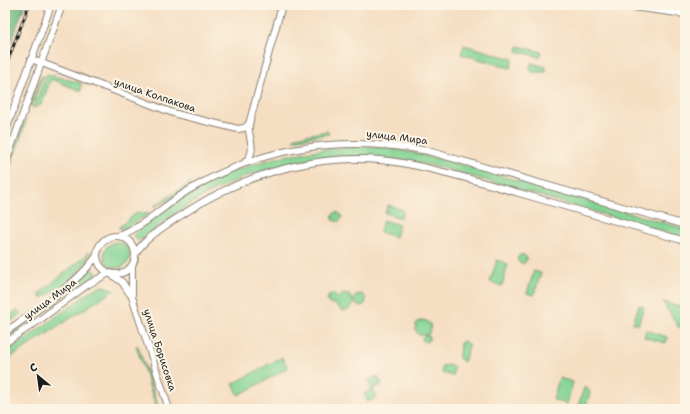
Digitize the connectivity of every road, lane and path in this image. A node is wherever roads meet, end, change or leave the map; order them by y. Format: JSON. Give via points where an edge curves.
{"nodes":[{"id":1,"x":51,"y":5,"type":"edge"},
{"id":2,"x":62,"y":5,"type":"edge"},
{"id":3,"x":282,"y":5,"type":"edge"},
{"id":4,"x":618,"y":5,"type":"edge"},
{"id":5,"x":685,"y":14,"type":"edge"},
{"id":6,"x":31,"y":59,"type":"junction"},
{"id":7,"x":42,"y":63,"type":"junction"},
{"id":8,"x":249,"y":124,"type":"junction"},
{"id":9,"x":238,"y":129,"type":"junction"},
{"id":10,"x":5,"y":133,"type":"edge"},
{"id":11,"x":249,"y":137,"type":"junction"},
{"id":12,"x":252,"y":146,"type":"junction"},
{"id":13,"x":270,"y":155,"type":"junction"},
{"id":14,"x":243,"y":163,"type":"junction"},
{"id":15,"x":5,"y":164,"type":"edge"},
{"id":16,"x":685,"y":225,"type":"edge"},
{"id":17,"x":118,"y":236,"type":"junction"},
{"id":18,"x":685,"y":241,"type":"edge"},
{"id":19,"x":97,"y":254,"type":"junction"},
{"id":20,"x":135,"y":254,"type":"junction"},
{"id":21,"x":132,"y":266,"type":"junction"},
{"id":22,"x":110,"y":274,"type":"junction"},
{"id":23,"x":132,"y":297,"type":"junction"},
{"id":24,"x":5,"y":332,"type":"edge"},
{"id":25,"x":5,"y":343,"type":"edge"},
{"id":26,"x":169,"y":409,"type":"edge"}],
"edges":[{"from":1,"to":6,"type":"main road"},
{"from":2,"to":7,"type":"main road"},
{"from":3,"to":8,"type":"main road"},
{"from":4,"to":5,"type":"main road"},
{"from":6,"to":7,"type":"main road","name":"улица Колпакова"},
{"from":6,"to":10,"type":"main road"},
{"from":7,"to":9,"type":"main road","name":"улица Колпакова","via":[[176,114]]},
{"from":7,"to":15,"type":"main road"},
{"from":8,"to":9,"type":"main road"},
{"from":8,"to":11,"type":"main road"},
{"from":9,"to":11,"type":"main road"},
{"from":11,"to":12,"type":"main road"},
{"from":12,"to":13,"type":"main road","via":[[259,153]]},
{"from":12,"to":14,"type":"main road","via":[[251,156]]},
{"from":13,"to":14,"type":"main road","name":"улица Мира"},
{"from":13,"to":16,"type":"main road","name":"улица Мира","via":[[338,143],[371,143],[411,148]]},
{"from":14,"to":17,"type":"main road","name":"улица Мира","via":[[190,189],[130,231]]},
{"from":17,"to":19,"type":"main road","via":[[104,240],[98,246]]},
{"from":17,"to":20,"type":"main road","via":[[129,242]]},
{"from":18,"to":20,"type":"main road","via":[[440,171],[388,161],[344,160],[290,167],[228,189],[182,216],[143,244]]},
{"from":19,"to":22,"type":"main road","via":[[100,265]]},
{"from":19,"to":24,"type":"main road","name":"улица Мира","via":[[66,287]]},
{"from":20,"to":21,"type":"main road"},
{"from":21,"to":22,"type":"main road","via":[[121,273]]},
{"from":21,"to":23,"type":"main road","name":"улица Борисовка"},
{"from":22,"to":23,"type":"main road","name":"улица Борисовка","via":[[122,282]]},
{"from":22,"to":25,"type":"main road","name":"улица Мира","via":[[91,282]]},
{"from":23,"to":26,"type":"main road","name":"улица Борисовка"}]}
